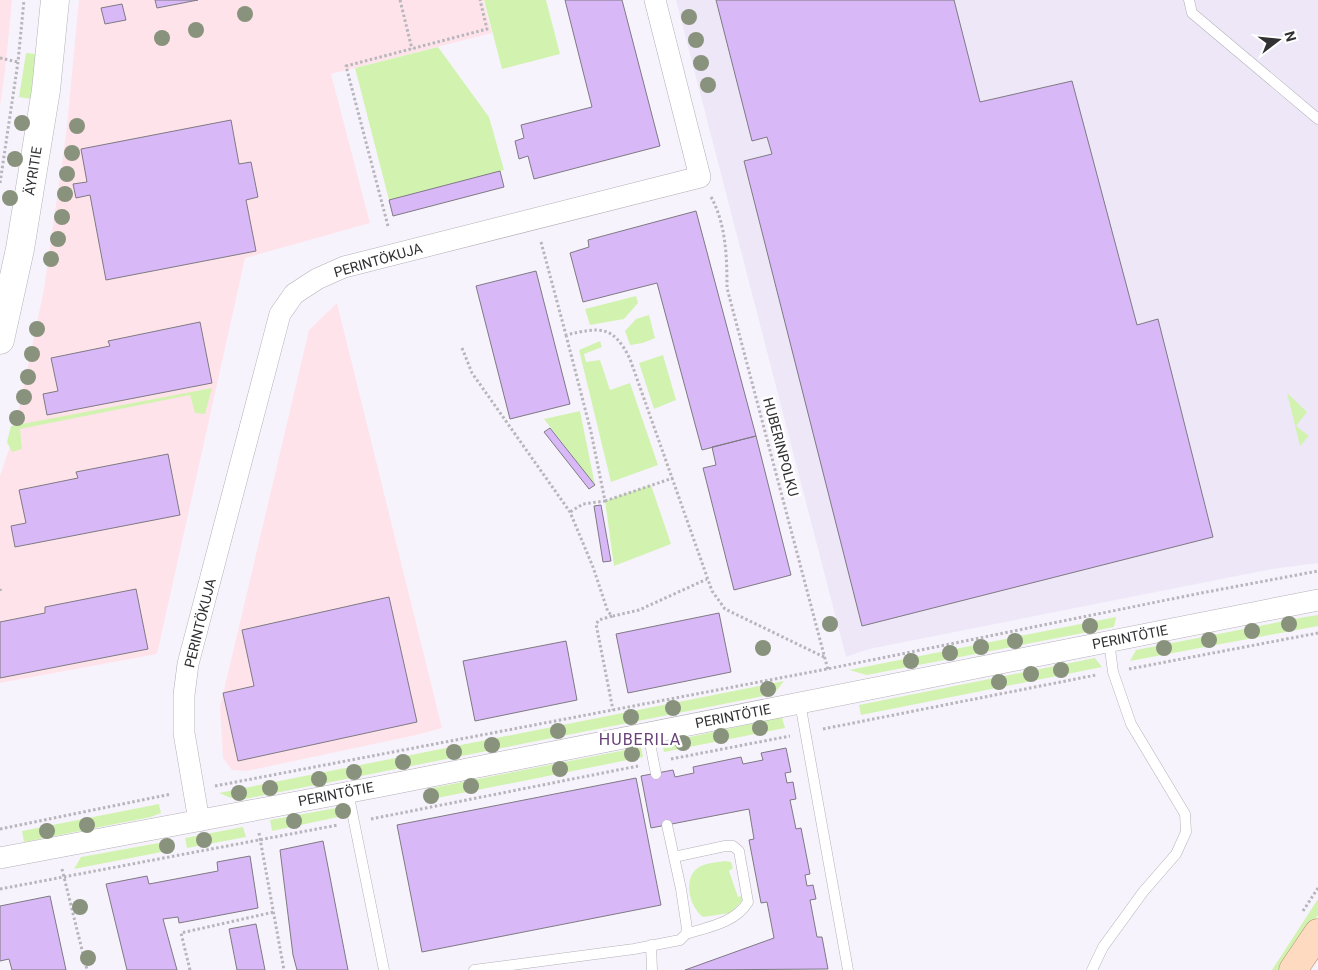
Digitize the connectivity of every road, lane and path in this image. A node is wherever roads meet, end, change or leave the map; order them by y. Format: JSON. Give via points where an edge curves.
{"nodes":[{"id":1,"x":24,"y":0,"type":"edge"},
{"id":2,"x":55,"y":0,"type":"edge"},
{"id":3,"x":400,"y":0,"type":"edge"},
{"id":4,"x":480,"y":0,"type":"edge"},
{"id":5,"x":655,"y":0,"type":"edge"},
{"id":6,"x":1189,"y":0,"type":"edge"},
{"id":7,"x":412,"y":49,"type":"junction"},
{"id":8,"x":0,"y":58,"type":"edge"},
{"id":9,"x":18,"y":62,"type":"junction"},
{"id":10,"x":1318,"y":119,"type":"edge"},
{"id":11,"x":700,"y":177,"type":"junction"},
{"id":12,"x":0,"y":183,"type":"edge"},
{"id":13,"x":388,"y":226,"type":"dead end"},
{"id":14,"x":541,"y":242,"type":"dead end"},
{"id":15,"x":566,"y":335,"type":"junction"},
{"id":16,"x":0,"y":340,"type":"edge"},
{"id":17,"x":462,"y":348,"type":"dead end"},
{"id":18,"x":673,"y":478,"type":"junction"},
{"id":19,"x":604,"y":501,"type":"junction"},
{"id":20,"x":570,"y":512,"type":"junction"},
{"id":21,"x":1318,"y":571,"type":"edge"},
{"id":22,"x":708,"y":579,"type":"junction"},
{"id":23,"x":1318,"y":600,"type":"edge"},
{"id":24,"x":612,"y":616,"type":"junction"},
{"id":25,"x":1109,"y":640,"type":"junction"},
{"id":26,"x":824,"y":657,"type":"junction"},
{"id":27,"x":827,"y":669,"type":"junction"},
{"id":28,"x":834,"y":696,"type":"junction"},
{"id":29,"x":800,"y":703,"type":"junction"},
{"id":30,"x":612,"y":710,"type":"junction"},
{"id":31,"x":841,"y":726,"type":"dead end"},
{"id":32,"x":648,"y":733,"type":"junction"},
{"id":33,"x":656,"y":774,"type":"dead end"},
{"id":34,"x":193,"y":790,"type":"junction"},
{"id":35,"x":348,"y":792,"type":"junction"},
{"id":36,"x":254,"y":810,"type":"junction"},
{"id":37,"x":199,"y":820,"type":"junction"},
{"id":38,"x":667,"y":825,"type":"dead end"},
{"id":39,"x":0,"y":829,"type":"edge"},
{"id":40,"x":58,"y":847,"type":"junction"},
{"id":41,"x":674,"y":857,"type":"junction"},
{"id":42,"x":0,"y":858,"type":"edge"},
{"id":43,"x":274,"y":912,"type":"junction"},
{"id":44,"x":1318,"y":933,"type":"edge"},
{"id":45,"x":686,"y":934,"type":"junction"},
{"id":46,"x":651,"y":945,"type":"junction"},
{"id":47,"x":87,"y":970,"type":"edge"},
{"id":48,"x":190,"y":970,"type":"edge"},
{"id":49,"x":284,"y":970,"type":"edge"},
{"id":50,"x":384,"y":970,"type":"edge"},
{"id":51,"x":474,"y":970,"type":"edge"},
{"id":52,"x":652,"y":970,"type":"edge"},
{"id":53,"x":848,"y":970,"type":"edge"},
{"id":54,"x":1092,"y":970,"type":"edge"},
{"id":55,"x":1293,"y":970,"type":"edge"}],
"edges":[{"from":1,"to":9,"type":"path"},
{"from":2,"to":16,"type":"street","name":"ÄYRITIE","via":[[45,100],[20,249]]},
{"from":3,"to":7,"type":"path"},
{"from":4,"to":7,"type":"path","via":[[487,29]]},
{"from":5,"to":11,"type":"street"},
{"from":6,"to":10,"type":"lane","via":[[1192,13]]},
{"from":7,"to":13,"type":"path","via":[[346,66]]},
{"from":8,"to":9,"type":"path"},
{"from":9,"to":12,"type":"path"},
{"from":11,"to":26,"type":"path","name":"HUBERINPOLKU","via":[[716,206],[728,253],[727,288]]},
{"from":11,"to":34,"type":"street","name":"PERINTÖKUJA","via":[[344,267],[294,294],[280,314],[274,333],[188,664],[184,732]]},
{"from":14,"to":15,"type":"path"},
{"from":15,"to":18,"type":"path","via":[[597,330],[611,333],[623,344]]},
{"from":15,"to":19,"type":"path","via":[[591,432]]},
{"from":17,"to":20,"type":"path","via":[[472,373]]},
{"from":18,"to":19,"type":"path"},
{"from":18,"to":22,"type":"path"},
{"from":19,"to":20,"type":"path","via":[[583,504]]},
{"from":20,"to":24,"type":"path"},
{"from":21,"to":27,"type":"path"},
{"from":22,"to":24,"type":"path","via":[[639,610]]},
{"from":22,"to":26,"type":"path","via":[[725,609]]},
{"from":23,"to":25,"type":"street","name":"PERINTÖTIE"},
{"from":24,"to":30,"type":"path","via":[[596,624]]},
{"from":25,"to":28,"type":"street","name":"PERINTÖTIE"},
{"from":25,"to":54,"type":"lane","via":[[1112,672],[1130,724],[1185,814],[1186,832],[1176,854],[1126,915],[1103,947]]},
{"from":26,"to":27,"type":"path","name":"HUBERINPOLKU"},
{"from":27,"to":28,"type":"path","name":"HUBERINPOLKU"},
{"from":27,"to":30,"type":"path"},
{"from":28,"to":29,"type":"street","name":"PERINTÖTIE"},
{"from":28,"to":31,"type":"path","name":"HUBERINPOLKU"},
{"from":29,"to":32,"type":"street","name":"PERINTÖTIE"},
{"from":29,"to":53,"type":"lane"},
{"from":30,"to":34,"type":"path"},
{"from":32,"to":33,"type":"lane"},
{"from":32,"to":35,"type":"street","name":"PERINTÖTIE"},
{"from":34,"to":37,"type":"street","name":"PERINTÖKUJA"},
{"from":34,"to":39,"type":"path"},
{"from":35,"to":36,"type":"street","name":"PERINTÖTIE"},
{"from":35,"to":50,"type":"lane"},
{"from":36,"to":37,"type":"street","name":"PERINTÖTIE"},
{"from":36,"to":43,"type":"path"},
{"from":37,"to":40,"type":"street","name":"PERINTÖTIE"},
{"from":38,"to":41,"type":"lane"},
{"from":40,"to":42,"type":"street","name":"PERINTÖTIE"},
{"from":40,"to":47,"type":"path"},
{"from":41,"to":45,"type":"lane","via":[[686,917]]},
{"from":41,"to":45,"type":"lane","via":[[733,846],[739,851],[748,902],[726,921]]},
{"from":43,"to":48,"type":"path","via":[[180,933]]},
{"from":43,"to":49,"type":"path"},
{"from":44,"to":55,"type":"main road"},
{"from":45,"to":46,"type":"lane","via":[[680,940]]},
{"from":46,"to":51,"type":"lane"},
{"from":46,"to":52,"type":"lane"}]}
